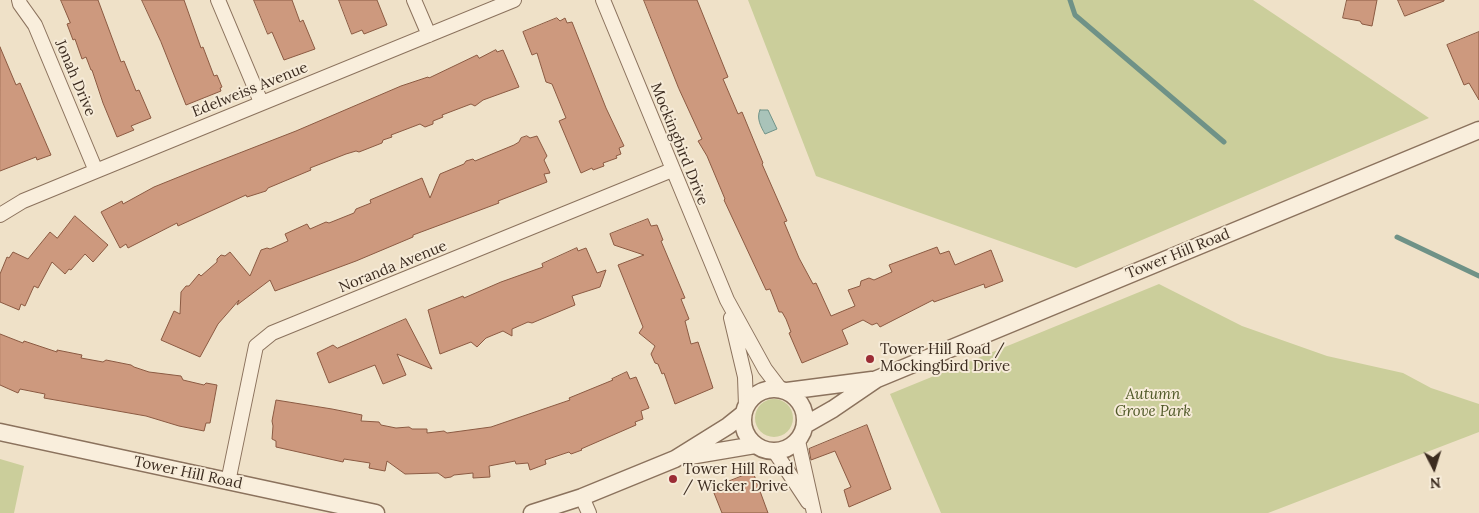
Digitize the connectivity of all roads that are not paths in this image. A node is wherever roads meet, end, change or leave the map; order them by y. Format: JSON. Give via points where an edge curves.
{"nodes":[{"id":1,"x":19,"y":0,"type":"edge"},
{"id":2,"x":218,"y":0,"type":"edge"},
{"id":3,"x":414,"y":0,"type":"edge"},
{"id":4,"x":514,"y":0,"type":"edge"},
{"id":5,"x":603,"y":0,"type":"edge"},
{"id":6,"x":429,"y":35,"type":"junction"},
{"id":7,"x":261,"y":102,"type":"junction"},
{"id":8,"x":1479,"y":130,"type":"edge"},
{"id":9,"x":96,"y":170,"type":"junction"},
{"id":10,"x":672,"y":170,"type":"junction"},
{"id":11,"x":0,"y":215,"type":"edge"},
{"id":12,"x":727,"y":300,"type":"junction"},
{"id":13,"x":876,"y":379,"type":"junction"},
{"id":14,"x":784,"y":390,"type":"junction"},
{"id":15,"x":745,"y":410,"type":"junction"},
{"id":16,"x":806,"y":425,"type":"junction"},
{"id":17,"x":0,"y":432,"type":"edge"},
{"id":18,"x":798,"y":441,"type":"junction"},
{"id":19,"x":755,"y":445,"type":"junction"},
{"id":20,"x":775,"y":452,"type":"junction"},
{"id":21,"x":675,"y":458,"type":"junction"},
{"id":22,"x":228,"y":482,"type":"junction"},
{"id":23,"x":582,"y":496,"type":"junction"},
{"id":24,"x":813,"y":511,"type":"edge"},
{"id":25,"x":376,"y":513,"type":"edge"},
{"id":26,"x":532,"y":513,"type":"edge"},
{"id":27,"x":588,"y":513,"type":"edge"}],
"edges":[{"from":1,"to":9,"type":"street","name":"Jonah Drive","via":[[35,25]]},
{"from":2,"to":7,"type":"street"},
{"from":3,"to":6,"type":"street"},
{"from":4,"to":6,"type":"street","name":"Edelweiss Avenue"},
{"from":5,"to":10,"type":"street","name":"Mockingbird Drive"},
{"from":6,"to":7,"type":"street","name":"Edelweiss Avenue"},
{"from":7,"to":9,"type":"street","name":"Edelweiss Avenue"},
{"from":8,"to":13,"type":"street","name":"Tower Hill Road"},
{"from":9,"to":11,"type":"street","name":"Edelweiss Avenue"},
{"from":10,"to":12,"type":"street","name":"Mockingbird Drive"},
{"from":10,"to":22,"type":"street","name":"Noranda Avenue","via":[[272,333],[256,346]]},
{"from":12,"to":14,"type":"street","name":"Mockingbird Drive","via":[[765,369]]},
{"from":12,"to":15,"type":"street","name":"Mockingbird Drive","via":[[745,377]]},
{"from":13,"to":14,"type":"street","name":"Tower Hill Road"},
{"from":13,"to":16,"type":"street","name":"Tower Hill Road"},
{"from":14,"to":15,"type":"street","via":[[760,392]]},
{"from":14,"to":16,"type":"street","via":[[802,405]]},
{"from":15,"to":19,"type":"street","via":[[744,428]]},
{"from":15,"to":21,"type":"street","via":[[728,426]]},
{"from":16,"to":18,"type":"street"},
{"from":17,"to":22,"type":"street","name":"Tower Hill Road"},
{"from":18,"to":20,"type":"street"},
{"from":18,"to":24,"type":"street"},
{"from":19,"to":20,"type":"street"},
{"from":19,"to":21,"type":"street"},
{"from":20,"to":24,"type":"street"},
{"from":21,"to":23,"type":"street"},
{"from":22,"to":25,"type":"street","name":"Tower Hill Road"},
{"from":23,"to":26,"type":"street"},
{"from":23,"to":27,"type":"street"}]}
